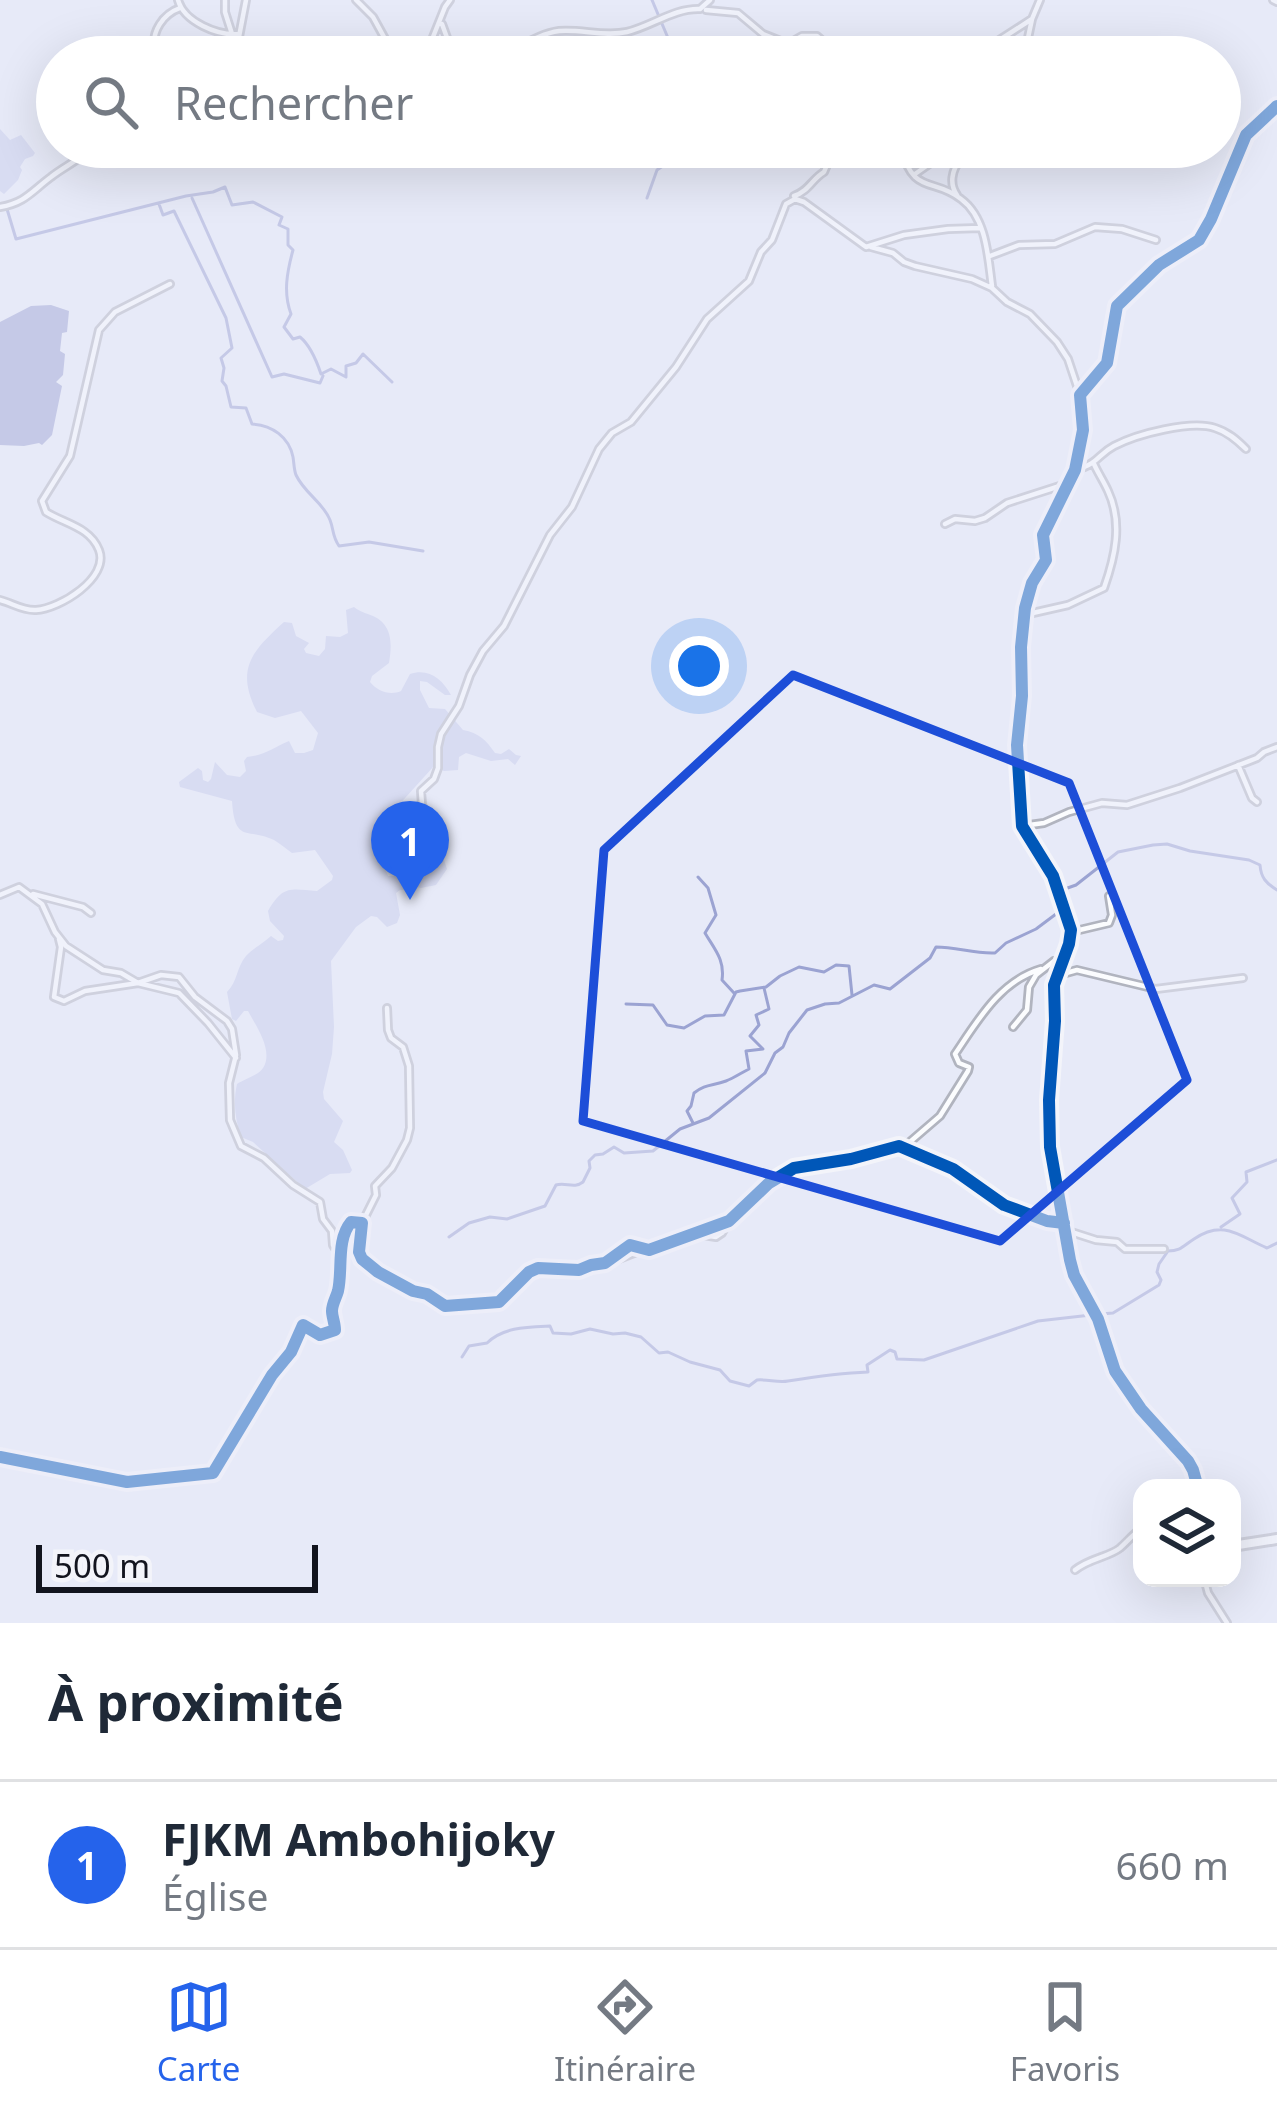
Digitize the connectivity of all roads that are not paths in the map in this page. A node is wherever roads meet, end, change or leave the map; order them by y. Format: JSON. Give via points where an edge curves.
{"nodes":[{"id":1,"x":225,"y":0,"type":"edge"},
{"id":2,"x":246,"y":0,"type":"edge"},
{"id":3,"x":356,"y":0,"type":"edge"},
{"id":4,"x":450,"y":0,"type":"edge"},
{"id":5,"x":710,"y":0,"type":"edge"},
{"id":6,"x":1040,"y":0,"type":"edge"},
{"id":7,"x":179,"y":4,"type":"edge"},
{"id":8,"x":700,"y":9,"type":"junction"},
{"id":9,"x":441,"y":19,"type":"junction"},
{"id":10,"x":1032,"y":19,"type":"junction"},
{"id":11,"x":236,"y":34,"type":"junction"},
{"id":12,"x":154,"y":36,"type":"edge"},
{"id":13,"x":383,"y":36,"type":"edge"},
{"id":14,"x":434,"y":36,"type":"edge"},
{"id":15,"x":447,"y":36,"type":"edge"},
{"id":16,"x":543,"y":36,"type":"edge"},
{"id":17,"x":768,"y":36,"type":"edge"},
{"id":18,"x":1006,"y":36,"type":"edge"},
{"id":19,"x":1028,"y":36,"type":"edge"},
{"id":20,"x":1277,"y":106,"type":"edge"},
{"id":21,"x":1241,"y":147,"type":"edge"},
{"id":22,"x":63,"y":168,"type":"edge"},
{"id":23,"x":826,"y":168,"type":"edge"},
{"id":24,"x":910,"y":168,"type":"edge"},
{"id":25,"x":923,"y":168,"type":"edge"},
{"id":26,"x":954,"y":168,"type":"edge"},
{"id":27,"x":1232,"y":168,"type":"edge"},
{"id":28,"x":913,"y":175,"type":"junction"},
{"id":29,"x":959,"y":196,"type":"junction"},
{"id":30,"x":790,"y":200,"type":"junction"},
{"id":31,"x":4,"y":207,"type":"edge"},
{"id":32,"x":980,"y":228,"type":"junction"},
{"id":33,"x":1156,"y":240,"type":"dead end"},
{"id":34,"x":872,"y":247,"type":"junction"},
{"id":35,"x":990,"y":256,"type":"junction"},
{"id":36,"x":170,"y":284,"type":"dead end"},
{"id":37,"x":992,"y":288,"type":"junction"},
{"id":38,"x":1080,"y":395,"type":"junction"},
{"id":39,"x":1246,"y":449,"type":"dead end"},
{"id":40,"x":1094,"y":464,"type":"junction"},
{"id":41,"x":1075,"y":470,"type":"junction"},
{"id":42,"x":1069,"y":484,"type":"junction"},
{"id":43,"x":945,"y":524,"type":"dead end"},
{"id":44,"x":0,"y":600,"type":"edge"},
{"id":45,"x":1024,"y":615,"type":"junction"},
{"id":46,"x":1277,"y":748,"type":"edge"},
{"id":47,"x":1238,"y":765,"type":"junction"},
{"id":48,"x":1257,"y":802,"type":"dead end"},
{"id":49,"x":430,"y":822,"type":"dead end"},
{"id":50,"x":1022,"y":826,"type":"junction"},
{"id":51,"x":28,"y":893,"type":"junction"},
{"id":52,"x":0,"y":895,"type":"edge"},
{"id":53,"x":1109,"y":896,"type":"dead end"},
{"id":54,"x":91,"y":914,"type":"dead end"},
{"id":55,"x":1071,"y":932,"type":"junction"},
{"id":56,"x":59,"y":939,"type":"junction"},
{"id":57,"x":1063,"y":960,"type":"junction"},
{"id":58,"x":1041,"y":969,"type":"junction"},
{"id":59,"x":1059,"y":974,"type":"junction"},
{"id":60,"x":1243,"y":978,"type":"dead end"},
{"id":61,"x":138,"y":983,"type":"junction"},
{"id":62,"x":387,"y":1008,"type":"dead end"},
{"id":63,"x":1012,"y":1027,"type":"dead end"},
{"id":64,"x":236,"y":1058,"type":"junction"},
{"id":65,"x":904,"y":1147,"type":"junction"},
{"id":66,"x":729,"y":1220,"type":"junction"},
{"id":67,"x":362,"y":1223,"type":"junction"},
{"id":68,"x":1064,"y":1227,"type":"junction"},
{"id":69,"x":692,"y":1233,"type":"junction"},
{"id":70,"x":1164,"y":1249,"type":"dead end"},
{"id":71,"x":340,"y":1256,"type":"junction"},
{"id":72,"x":0,"y":1457,"type":"edge"},
{"id":73,"x":1196,"y":1479,"type":"edge"},
{"id":74,"x":1133,"y":1534,"type":"edge"},
{"id":75,"x":1277,"y":1539,"type":"edge"},
{"id":76,"x":1241,"y":1545,"type":"edge"},
{"id":77,"x":1075,"y":1570,"type":"dead end"},
{"id":78,"x":1206,"y":1587,"type":"edge"},
{"id":79,"x":1228,"y":1623,"type":"edge"}],
"edges":[{"from":1,"to":11,"type":"street"},
{"from":2,"to":11,"type":"street"},
{"from":3,"to":13,"type":"street"},
{"from":4,"to":9,"type":"street"},
{"from":5,"to":8,"type":"street"},
{"from":6,"to":10,"type":"street"},
{"from":7,"to":11,"type":"street","via":[[187,18]]},
{"from":7,"to":12,"type":"street"},
{"from":8,"to":16,"type":"street","via":[[615,34]]},
{"from":8,"to":17,"type":"street","via":[[738,9]]},
{"from":9,"to":14,"type":"street"},
{"from":9,"to":15,"type":"street"},
{"from":10,"to":18,"type":"street"},
{"from":10,"to":19,"type":"street"},
{"from":20,"to":21,"type":"street"},
{"from":22,"to":31,"type":"street"},
{"from":23,"to":30,"type":"street"},
{"from":24,"to":28,"type":"street"},
{"from":25,"to":28,"type":"street"},
{"from":26,"to":29,"type":"street"},
{"from":27,"to":38,"type":"street","via":[[1199,240],[1117,306],[1107,363]]},
{"from":28,"to":29,"type":"street"},
{"from":29,"to":32,"type":"street"},
{"from":30,"to":34,"type":"street"},
{"from":30,"to":49,"type":"street","via":[[749,280],[707,319],[631,422],[599,449],[441,734],[438,767],[421,791]]},
{"from":32,"to":34,"type":"street"},
{"from":32,"to":35,"type":"street"},
{"from":33,"to":35,"type":"street","via":[[1095,227]]},
{"from":34,"to":37,"type":"street"},
{"from":35,"to":37,"type":"street"},
{"from":36,"to":44,"type":"street","via":[[112,314],[99,330],[70,456],[42,502],[98,549],[95,571],[56,606],[27,610]]},
{"from":37,"to":38,"type":"street","via":[[1057,342]]},
{"from":38,"to":41,"type":"street"},
{"from":39,"to":40,"type":"street","via":[[1213,427],[1187,427],[1116,445]]},
{"from":40,"to":41,"type":"street"},
{"from":40,"to":45,"type":"street","via":[[1109,492],[1118,542],[1104,588]]},
{"from":41,"to":42,"type":"street"},
{"from":42,"to":43,"type":"street","via":[[975,521]]},
{"from":42,"to":45,"type":"street","via":[[1043,535],[1046,560]]},
{"from":45,"to":50,"type":"street"},
{"from":46,"to":47,"type":"street"},
{"from":47,"to":48,"type":"street"},
{"from":47,"to":50,"type":"street","via":[[1127,805],[1102,803]]},
{"from":50,"to":55,"type":"street","via":[[1048,866]]},
{"from":51,"to":52,"type":"street","via":[[19,887]]},
{"from":51,"to":54,"type":"street"},
{"from":51,"to":56,"type":"street"},
{"from":53,"to":55,"type":"street","via":[[1109,923]]},
{"from":55,"to":57,"type":"street"},
{"from":56,"to":61,"type":"street"},
{"from":56,"to":61,"type":"street","via":[[54,998]]},
{"from":57,"to":58,"type":"street"},
{"from":57,"to":59,"type":"street"},
{"from":58,"to":63,"type":"street"},
{"from":58,"to":65,"type":"street","via":[[1000,992],[986,1010],[955,1054],[968,1070],[940,1115]]},
{"from":59,"to":60,"type":"street","via":[[1077,970],[1156,989]]},
{"from":59,"to":68,"type":"street","via":[[1049,1138]]},
{"from":61,"to":64,"type":"street","via":[[179,993]]},
{"from":61,"to":64,"type":"street","via":[[179,976],[227,1021]]},
{"from":62,"to":67,"type":"street","via":[[391,1038],[409,1066],[410,1128]]},
{"from":64,"to":71,"type":"street","via":[[230,1120],[241,1146],[317,1200]]},
{"from":65,"to":66,"type":"street","via":[[794,1168]]},
{"from":65,"to":68,"type":"street","via":[[1004,1205]]},
{"from":66,"to":69,"type":"street"},
{"from":66,"to":69,"type":"street","via":[[716,1237]]},
{"from":67,"to":69,"type":"street","via":[[362,1259],[450,1307],[499,1302],[538,1268],[572,1271],[630,1246],[663,1246]]},
{"from":67,"to":71,"type":"street","via":[[347,1225]]},
{"from":68,"to":70,"type":"street","via":[[1125,1249]]},
{"from":68,"to":73,"type":"street","via":[[1074,1275],[1115,1371]]},
{"from":71,"to":72,"type":"street","via":[[335,1330],[320,1335],[302,1325],[213,1474],[127,1482]]},
{"from":74,"to":77,"type":"street"},
{"from":75,"to":76,"type":"street"},
{"from":78,"to":79,"type":"street"}]}
